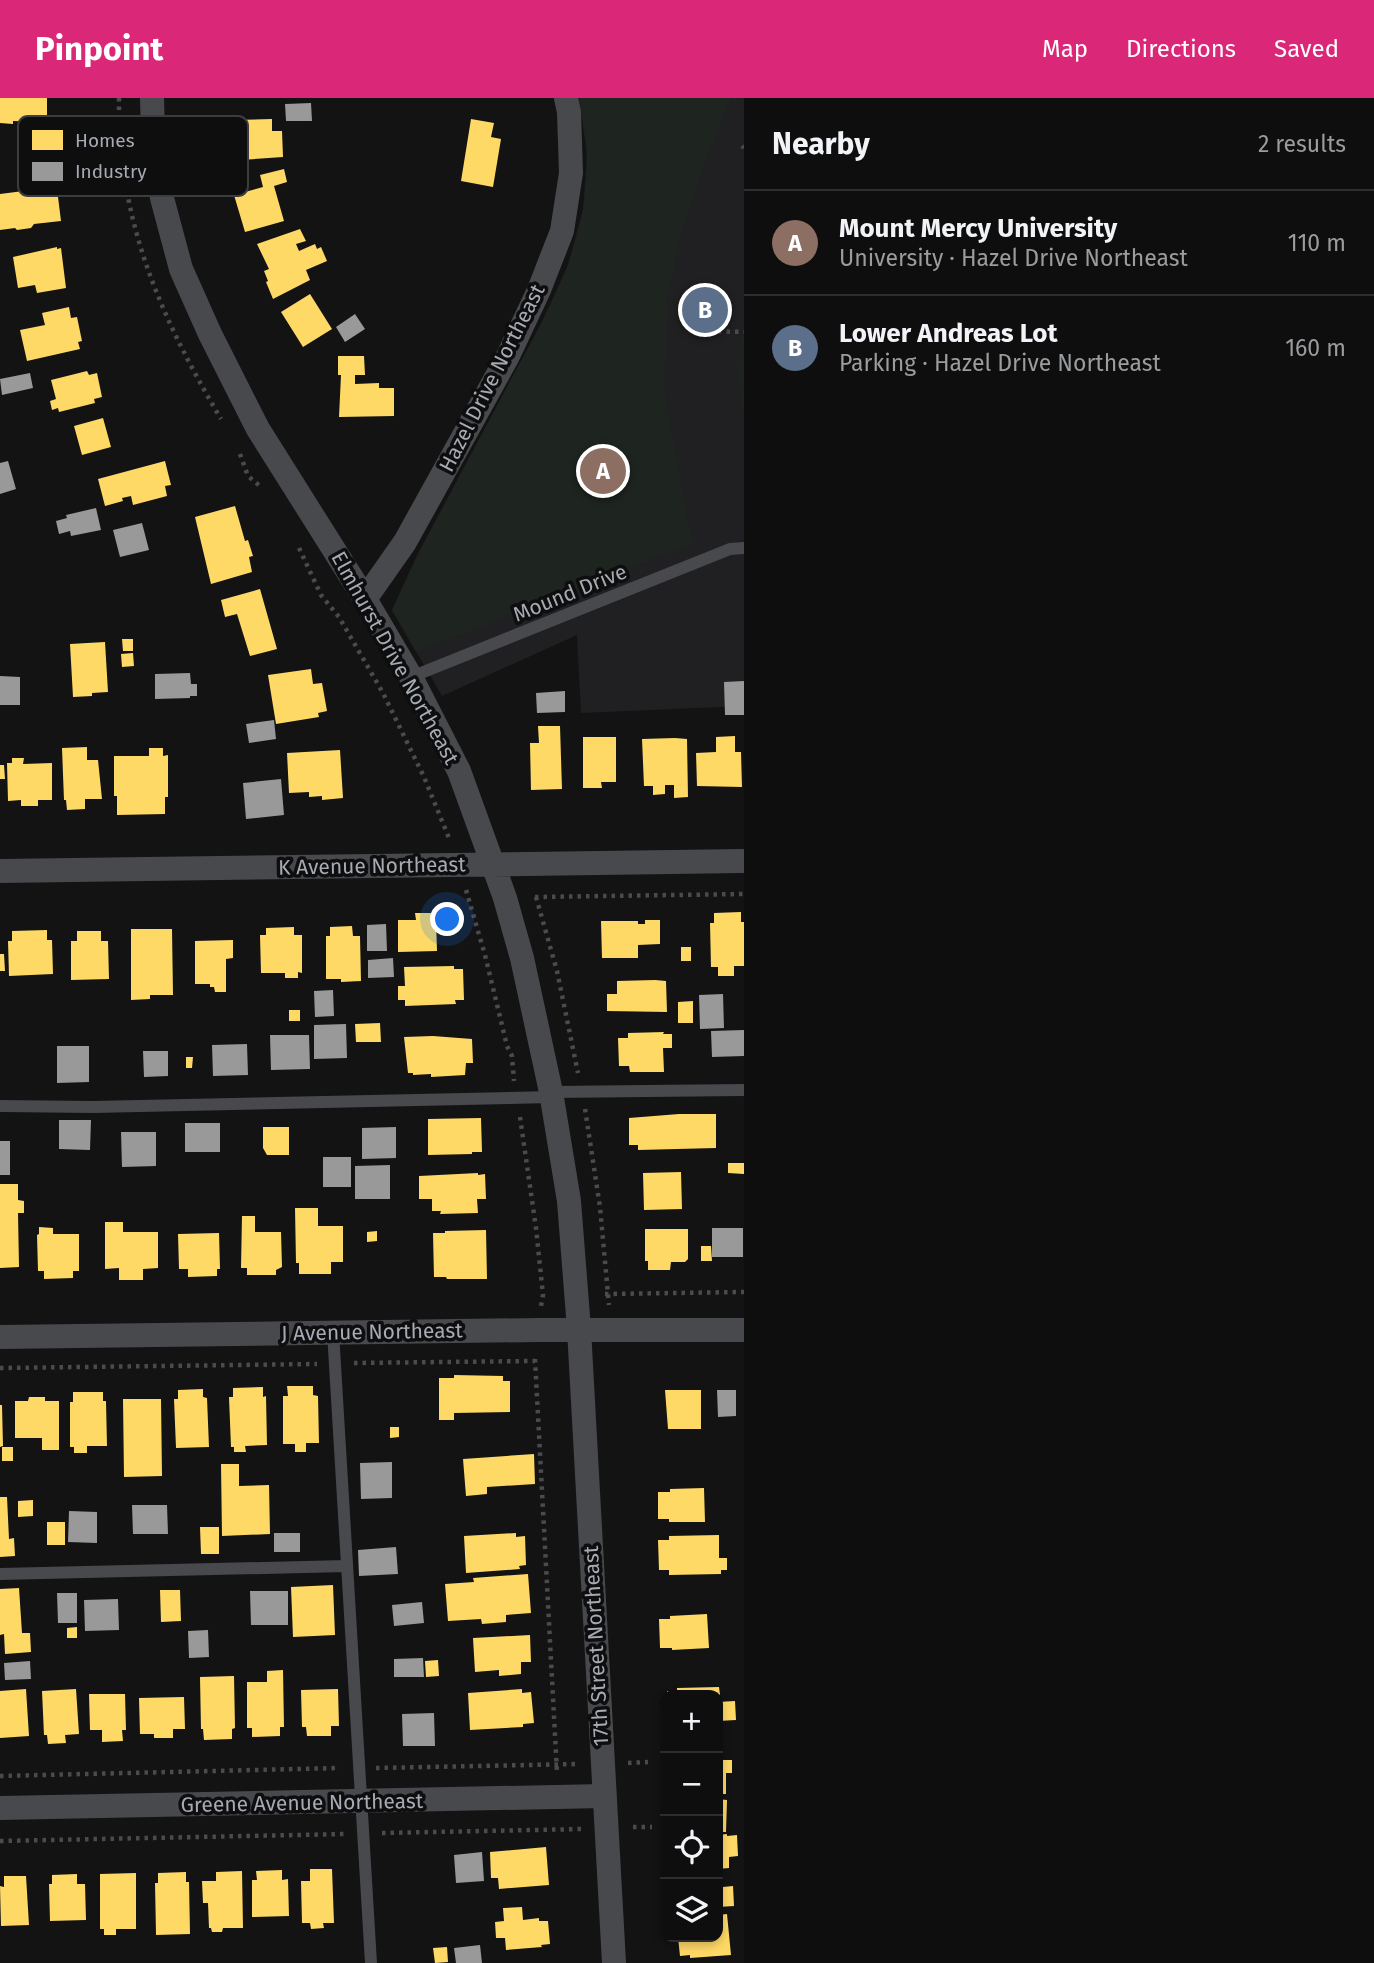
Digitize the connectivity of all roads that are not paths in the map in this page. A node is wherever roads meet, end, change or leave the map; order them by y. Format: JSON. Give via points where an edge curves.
{"nodes":[{"id":1,"x":152,"y":98,"type":"edge"},
{"id":2,"x":566,"y":98,"type":"edge"},
{"id":3,"x":152,"y":116,"type":"edge"},
{"id":4,"x":162,"y":196,"type":"edge"},
{"id":5,"x":744,"y":548,"type":"edge"},
{"id":6,"x":365,"y":599,"type":"junction"},
{"id":7,"x":411,"y":677,"type":"junction"},
{"id":8,"x":744,"y":861,"type":"edge"},
{"id":9,"x":493,"y":864,"type":"junction"},
{"id":10,"x":0,"y":871,"type":"edge"},
{"id":11,"x":744,"y":1090,"type":"edge"},
{"id":12,"x":552,"y":1094,"type":"junction"},
{"id":13,"x":0,"y":1106,"type":"edge"},
{"id":14,"x":579,"y":1329,"type":"junction"},
{"id":15,"x":744,"y":1330,"type":"edge"},
{"id":16,"x":333,"y":1332,"type":"junction"},
{"id":17,"x":0,"y":1338,"type":"edge"},
{"id":18,"x":346,"y":1566,"type":"junction"},
{"id":19,"x":0,"y":1574,"type":"edge"},
{"id":20,"x":604,"y":1796,"type":"junction"},
{"id":21,"x":360,"y":1802,"type":"junction"},
{"id":22,"x":0,"y":1808,"type":"edge"},
{"id":23,"x":371,"y":1963,"type":"edge"},
{"id":24,"x":614,"y":1963,"type":"edge"}],
"edges":[{"from":1,"to":3,"type":"street","name":"Elmhurst Drive Northeast"},
{"from":2,"to":6,"type":"street","name":"Hazel Drive Northeast","via":[[571,173],[562,231],[539,290],[508,356],[405,542]]},
{"from":4,"to":6,"type":"street","name":"Elmhurst Drive Northeast","via":[[181,269],[209,334],[258,429]]},
{"from":5,"to":7,"type":"lane","name":"Mound Drive","via":[[730,549]]},
{"from":6,"to":7,"type":"street","name":"Elmhurst Drive Northeast"},
{"from":7,"to":9,"type":"street","name":"Elmhurst Drive Northeast","via":[[459,771]]},
{"from":8,"to":9,"type":"street","name":"K Avenue Northeast"},
{"from":9,"to":10,"type":"street","name":"K Avenue Northeast"},
{"from":9,"to":12,"type":"street","name":"Elmhurst Drive Northeast","via":[[522,958]]},
{"from":11,"to":12,"type":"lane"},
{"from":12,"to":13,"type":"lane"},
{"from":12,"to":14,"type":"street","name":"Elmhurst Drive Northeast","via":[[569,1201]]},
{"from":14,"to":15,"type":"street","name":"J Avenue Northeast"},
{"from":14,"to":16,"type":"street","name":"J Avenue Northeast"},
{"from":14,"to":20,"type":"street","name":"17th Street Northeast"},
{"from":16,"to":17,"type":"street","name":"J Avenue Northeast"},
{"from":16,"to":18,"type":"lane"},
{"from":18,"to":19,"type":"lane"},
{"from":18,"to":21,"type":"lane"},
{"from":20,"to":21,"type":"street","name":"Greene Avenue Northeast"},
{"from":20,"to":24,"type":"street","name":"17th Street Northeast"},
{"from":21,"to":22,"type":"street","name":"Greene Avenue Northeast"},
{"from":21,"to":23,"type":"lane"}]}
